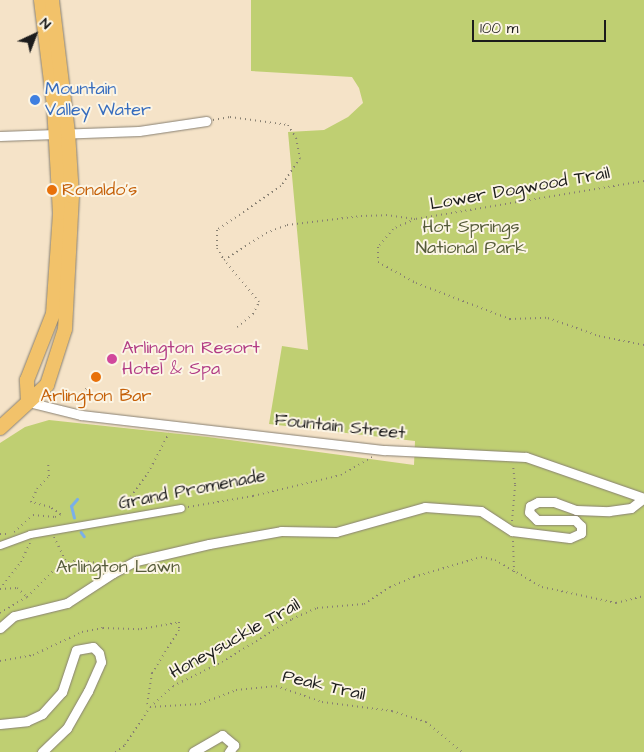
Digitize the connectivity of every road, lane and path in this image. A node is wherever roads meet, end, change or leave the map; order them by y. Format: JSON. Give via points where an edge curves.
{"nodes":[{"id":1,"x":41,"y":0,"type":"edge"},
{"id":2,"x":52,"y":0,"type":"edge"},
{"id":3,"x":206,"y":121,"type":"joint"},
{"id":4,"x":62,"y":134,"type":"junction"},
{"id":5,"x":0,"y":136,"type":"edge"},
{"id":6,"x":644,"y":181,"type":"edge"},
{"id":7,"x":415,"y":219,"type":"junction"},
{"id":8,"x":224,"y":260,"type":"junction"},
{"id":9,"x":237,"y":328,"type":"dead end"},
{"id":10,"x":644,"y":345,"type":"edge"},
{"id":11,"x":86,"y":389,"type":"dead end"},
{"id":12,"x":74,"y":399,"type":"dead end"},
{"id":13,"x":28,"y":402,"type":"junction"},
{"id":14,"x":172,"y":426,"type":"junction"},
{"id":15,"x":0,"y":428,"type":"edge"},
{"id":16,"x":385,"y":450,"type":"junction"},
{"id":17,"x":512,"y":456,"type":"junction"},
{"id":18,"x":48,"y":463,"type":"dead end"},
{"id":19,"x":644,"y":498,"type":"edge"},
{"id":20,"x":181,"y":508,"type":"joint"},
{"id":21,"x":112,"y":520,"type":"junction"},
{"id":22,"x":52,"y":530,"type":"junction"},
{"id":23,"x":512,"y":531,"type":"junction"},
{"id":24,"x":30,"y":534,"type":"junction"},
{"id":25,"x":10,"y":540,"type":"junction"},
{"id":26,"x":0,"y":545,"type":"edge"},
{"id":27,"x":66,"y":562,"type":"junction"},
{"id":28,"x":113,"y":572,"type":"junction"},
{"id":29,"x":514,"y":573,"type":"junction"},
{"id":30,"x":0,"y":589,"type":"edge"},
{"id":31,"x":644,"y":596,"type":"edge"},
{"id":32,"x":27,"y":597,"type":"junction"},
{"id":33,"x":0,"y":613,"type":"edge"},
{"id":34,"x":0,"y":628,"type":"edge"},
{"id":35,"x":0,"y":662,"type":"edge"},
{"id":36,"x":150,"y":707,"type":"junction"},
{"id":37,"x":0,"y":724,"type":"edge"},
{"id":38,"x":42,"y":752,"type":"edge"},
{"id":39,"x":115,"y":752,"type":"edge"},
{"id":40,"x":193,"y":752,"type":"edge"},
{"id":41,"x":229,"y":752,"type":"edge"},
{"id":42,"x":462,"y":752,"type":"edge"}],
"edges":[{"from":1,"to":4,"type":"main road"},
{"from":2,"to":4,"type":"main road"},
{"from":3,"to":4,"type":"street","via":[[139,131]]},
{"from":3,"to":8,"type":"path","via":[[230,116],[288,125],[296,138],[300,158],[281,186],[217,230],[217,248]]},
{"from":4,"to":5,"type":"street"},
{"from":4,"to":13,"type":"main road","via":[[57,288],[46,338],[27,380]]},
{"from":4,"to":13,"type":"main road","via":[[72,235],[65,328],[47,385]]},
{"from":6,"to":7,"type":"path","name":"Lower Dogwood Trail"},
{"from":7,"to":8,"type":"path","via":[[386,214],[288,225],[266,233]]},
{"from":7,"to":10,"type":"path","name":"Lower Dogwood Trail","via":[[393,229],[378,246],[378,262],[394,274],[510,319],[548,318],[599,336]]},
{"from":8,"to":9,"type":"path","via":[[259,302],[253,314]]},
{"from":11,"to":12,"type":"path"},
{"from":13,"to":14,"type":"street","name":"Fountain Street","via":[[81,414]]},
{"from":13,"to":15,"type":"main road"},
{"from":14,"to":16,"type":"street","name":"Fountain Street"},
{"from":14,"to":21,"type":"path","via":[[129,503]]},
{"from":16,"to":17,"type":"street","name":"Fountain Street"},
{"from":16,"to":20,"type":"path","name":"Grand Promenade","via":[[341,475],[253,496]]},
{"from":17,"to":19,"type":"street","name":"Fountain Street","via":[[526,457]]},
{"from":17,"to":23,"type":"path","via":[[515,484]]},
{"from":18,"to":25,"type":"path","via":[[49,476],[31,502],[61,514],[55,517],[33,515],[18,527]]},
{"from":19,"to":23,"type":"street","via":[[631,508],[609,511],[576,510],[554,502],[538,502],[530,506],[528,512],[537,520],[575,520],[581,526],[581,533],[570,538]]},
{"from":20,"to":21,"type":"street","name":"Grand Promenade"},
{"from":21,"to":22,"type":"street","name":"Grand Promenade"},
{"from":22,"to":24,"type":"street","name":"Grand Promenade"},
{"from":22,"to":27,"type":"path"},
{"from":23,"to":28,"type":"street","via":[[481,511],[425,507],[336,532],[281,531],[209,544],[136,561]]},
{"from":23,"to":29,"type":"path"},
{"from":24,"to":25,"type":"street","name":"Grand Promenade"},
{"from":24,"to":30,"type":"path","via":[[31,544]]},
{"from":25,"to":26,"type":"street","name":"Grand Promenade"},
{"from":27,"to":28,"type":"path","via":[[95,561],[108,565]]},
{"from":27,"to":32,"type":"path","via":[[52,570]]},
{"from":28,"to":34,"type":"street","via":[[67,604],[14,616]]},
{"from":29,"to":31,"type":"path","name":"Honeysuckle Trail","via":[[542,587],[616,603]]},
{"from":29,"to":36,"type":"path","name":"Honeysuckle Trail","via":[[495,560],[481,557],[414,577],[390,587],[364,604],[317,608],[173,686]]},
{"from":30,"to":32,"type":"path","via":[[17,588]]},
{"from":32,"to":33,"type":"path"},
{"from":35,"to":36,"type":"path","via":[[32,655],[82,632],[103,628],[141,629],[178,622],[179,630],[152,673],[146,702]]},
{"from":36,"to":39,"type":"path","name":"Honeysuckle Trail","via":[[125,745]]},
{"from":36,"to":42,"type":"path","name":"Peak Trail","via":[[200,704],[236,690],[276,686],[322,702],[392,711],[426,722]]},
{"from":37,"to":38,"type":"street","via":[[27,721],[42,714],[62,692],[76,650],[93,647],[101,662],[91,685],[67,728]]},
{"from":40,"to":41,"type":"street","via":[[222,735],[234,745]]}]}
